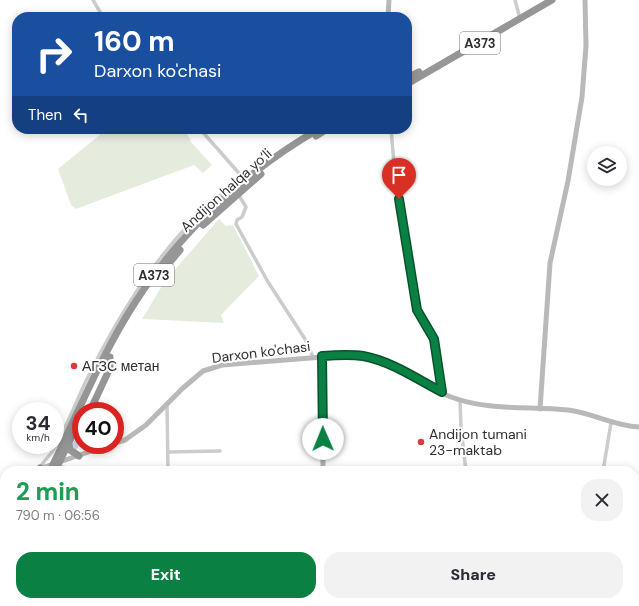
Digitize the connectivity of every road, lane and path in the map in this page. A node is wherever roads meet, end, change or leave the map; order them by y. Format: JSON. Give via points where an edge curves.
{"nodes":[{"id":1,"x":93,"y":0,"type":"edge"},
{"id":2,"x":389,"y":0,"type":"edge"},
{"id":3,"x":515,"y":0,"type":"edge"},
{"id":4,"x":544,"y":0,"type":"edge"},
{"id":5,"x":552,"y":0,"type":"edge"},
{"id":6,"x":585,"y":0,"type":"edge"},
{"id":7,"x":100,"y":12,"type":"edge"},
{"id":8,"x":388,"y":12,"type":"edge"},
{"id":9,"x":520,"y":15,"type":"junction"},
{"id":10,"x":412,"y":75,"type":"edge"},
{"id":11,"x":412,"y":81,"type":"edge"},
{"id":12,"x":204,"y":134,"type":"edge"},
{"id":13,"x":311,"y":134,"type":"edge"},
{"id":14,"x":320,"y":134,"type":"edge"},
{"id":15,"x":391,"y":134,"type":"edge"},
{"id":16,"x":245,"y":180,"type":"junction"},
{"id":17,"x":236,"y":189,"type":"junction"},
{"id":18,"x":322,"y":356,"type":"junction"},
{"id":19,"x":110,"y":357,"type":"junction"},
{"id":20,"x":313,"y":357,"type":"junction"},
{"id":21,"x":442,"y":392,"type":"junction"},
{"id":22,"x":460,"y":400,"type":"junction"},
{"id":23,"x":82,"y":402,"type":"edge"},
{"id":24,"x":88,"y":402,"type":"edge"},
{"id":25,"x":94,"y":402,"type":"edge"},
{"id":26,"x":167,"y":404,"type":"junction"},
{"id":27,"x":540,"y":409,"type":"junction"},
{"id":28,"x":72,"y":422,"type":"edge"},
{"id":29,"x":611,"y":423,"type":"junction"},
{"id":30,"x":72,"y":426,"type":"edge"},
{"id":31,"x":639,"y":427,"type":"edge"},
{"id":32,"x":72,"y":430,"type":"edge"},
{"id":33,"x":124,"y":440,"type":"edge"},
{"id":34,"x":68,"y":444,"type":"junction"},
{"id":35,"x":220,"y":450,"type":"dead end"},
{"id":36,"x":168,"y":452,"type":"junction"},
{"id":37,"x":84,"y":454,"type":"edge"},
{"id":38,"x":79,"y":456,"type":"junction"},
{"id":39,"x":57,"y":462,"type":"junction"},
{"id":40,"x":41,"y":466,"type":"edge"},
{"id":41,"x":48,"y":466,"type":"edge"},
{"id":42,"x":54,"y":466,"type":"edge"},
{"id":43,"x":56,"y":466,"type":"edge"},
{"id":44,"x":168,"y":466,"type":"edge"},
{"id":45,"x":323,"y":466,"type":"edge"},
{"id":46,"x":465,"y":466,"type":"edge"},
{"id":47,"x":604,"y":466,"type":"edge"}],
"edges":[{"from":1,"to":7,"type":"street"},
{"from":2,"to":8,"type":"main road"},
{"from":3,"to":9,"type":"street"},
{"from":4,"to":9,"type":"highway","number":"A373"},
{"from":5,"to":11,"type":"highway","number":"A373"},
{"from":6,"to":27,"type":"main road","via":[[586,46],[582,97],[568,181],[550,263]]},
{"from":9,"to":10,"type":"highway","number":"A373"},
{"from":12,"to":16,"type":"street"},
{"from":13,"to":16,"type":"highway","name":"Andijon halqa yo‘li","number":"A373","via":[[287,148]]},
{"from":14,"to":17,"type":"highway","name":"Andijon halqa yo‘li","number":"A373"},
{"from":15,"to":21,"type":"street","via":[[396,187],[417,310],[434,339]]},
{"from":16,"to":17,"type":"highway","name":"Andijon halqa yo‘li","number":"A373"},
{"from":17,"to":19,"type":"highway","name":"Andijon halqa yo‘li","number":"A373","via":[[168,265],[131,317]]},
{"from":17,"to":20,"type":"street","via":[[246,207],[236,224],[268,282],[305,339]]},
{"from":17,"to":23,"type":"highway","name":"Andijon halqa yo‘li","number":"A373","via":[[206,215],[166,259],[135,302],[99,363]]},
{"from":18,"to":20,"type":"main road","name":"Darxon ko'chasi"},
{"from":18,"to":21,"type":"main road","name":"Darxon ko'chasi","via":[[348,355],[378,360]]},
{"from":18,"to":45,"type":"main road"},
{"from":19,"to":24,"type":"highway","name":"Andijon halqa yo‘li","number":"A373"},
{"from":19,"to":25,"type":"highway","via":[[110,368]]},
{"from":20,"to":26,"type":"main road","name":"Darxon ko'chasi","via":[[222,365],[203,371]]},
{"from":21,"to":22,"type":"main road","name":"Darxon ko'chasi"},
{"from":22,"to":27,"type":"main road","name":"Darxon ko'chasi","via":[[510,408]]},
{"from":22,"to":46,"type":"street"},
{"from":26,"to":33,"type":"main road","name":"Darxon ko'chasi","via":[[146,425]]},
{"from":26,"to":36,"type":"street"},
{"from":27,"to":29,"type":"main road","name":"Darxon ko'chasi","via":[[570,410]]},
{"from":28,"to":40,"type":"street"},
{"from":29,"to":31,"type":"main road","name":"Darxon ko'chasi"},
{"from":29,"to":47,"type":"street"},
{"from":30,"to":39,"type":"highway","name":"Andijon halqa yo‘li","number":"A373"},
{"from":32,"to":34,"type":"highway","name":"Andijon halqa yo‘li","number":"A373"},
{"from":34,"to":38,"type":"highway","via":[[70,450]]},
{"from":34,"to":39,"type":"highway","name":"Andijon halqa yo‘li","number":"A373"},
{"from":35,"to":36,"type":"street"},
{"from":36,"to":44,"type":"street"},
{"from":37,"to":38,"type":"main road"},
{"from":38,"to":39,"type":"main road"},
{"from":39,"to":41,"type":"main road"},
{"from":39,"to":42,"type":"highway","name":"Andijon halqa yo‘li","number":"A373"},
{"from":39,"to":43,"type":"highway","name":"Andijon halqa yo‘li","number":"A373"}]}
